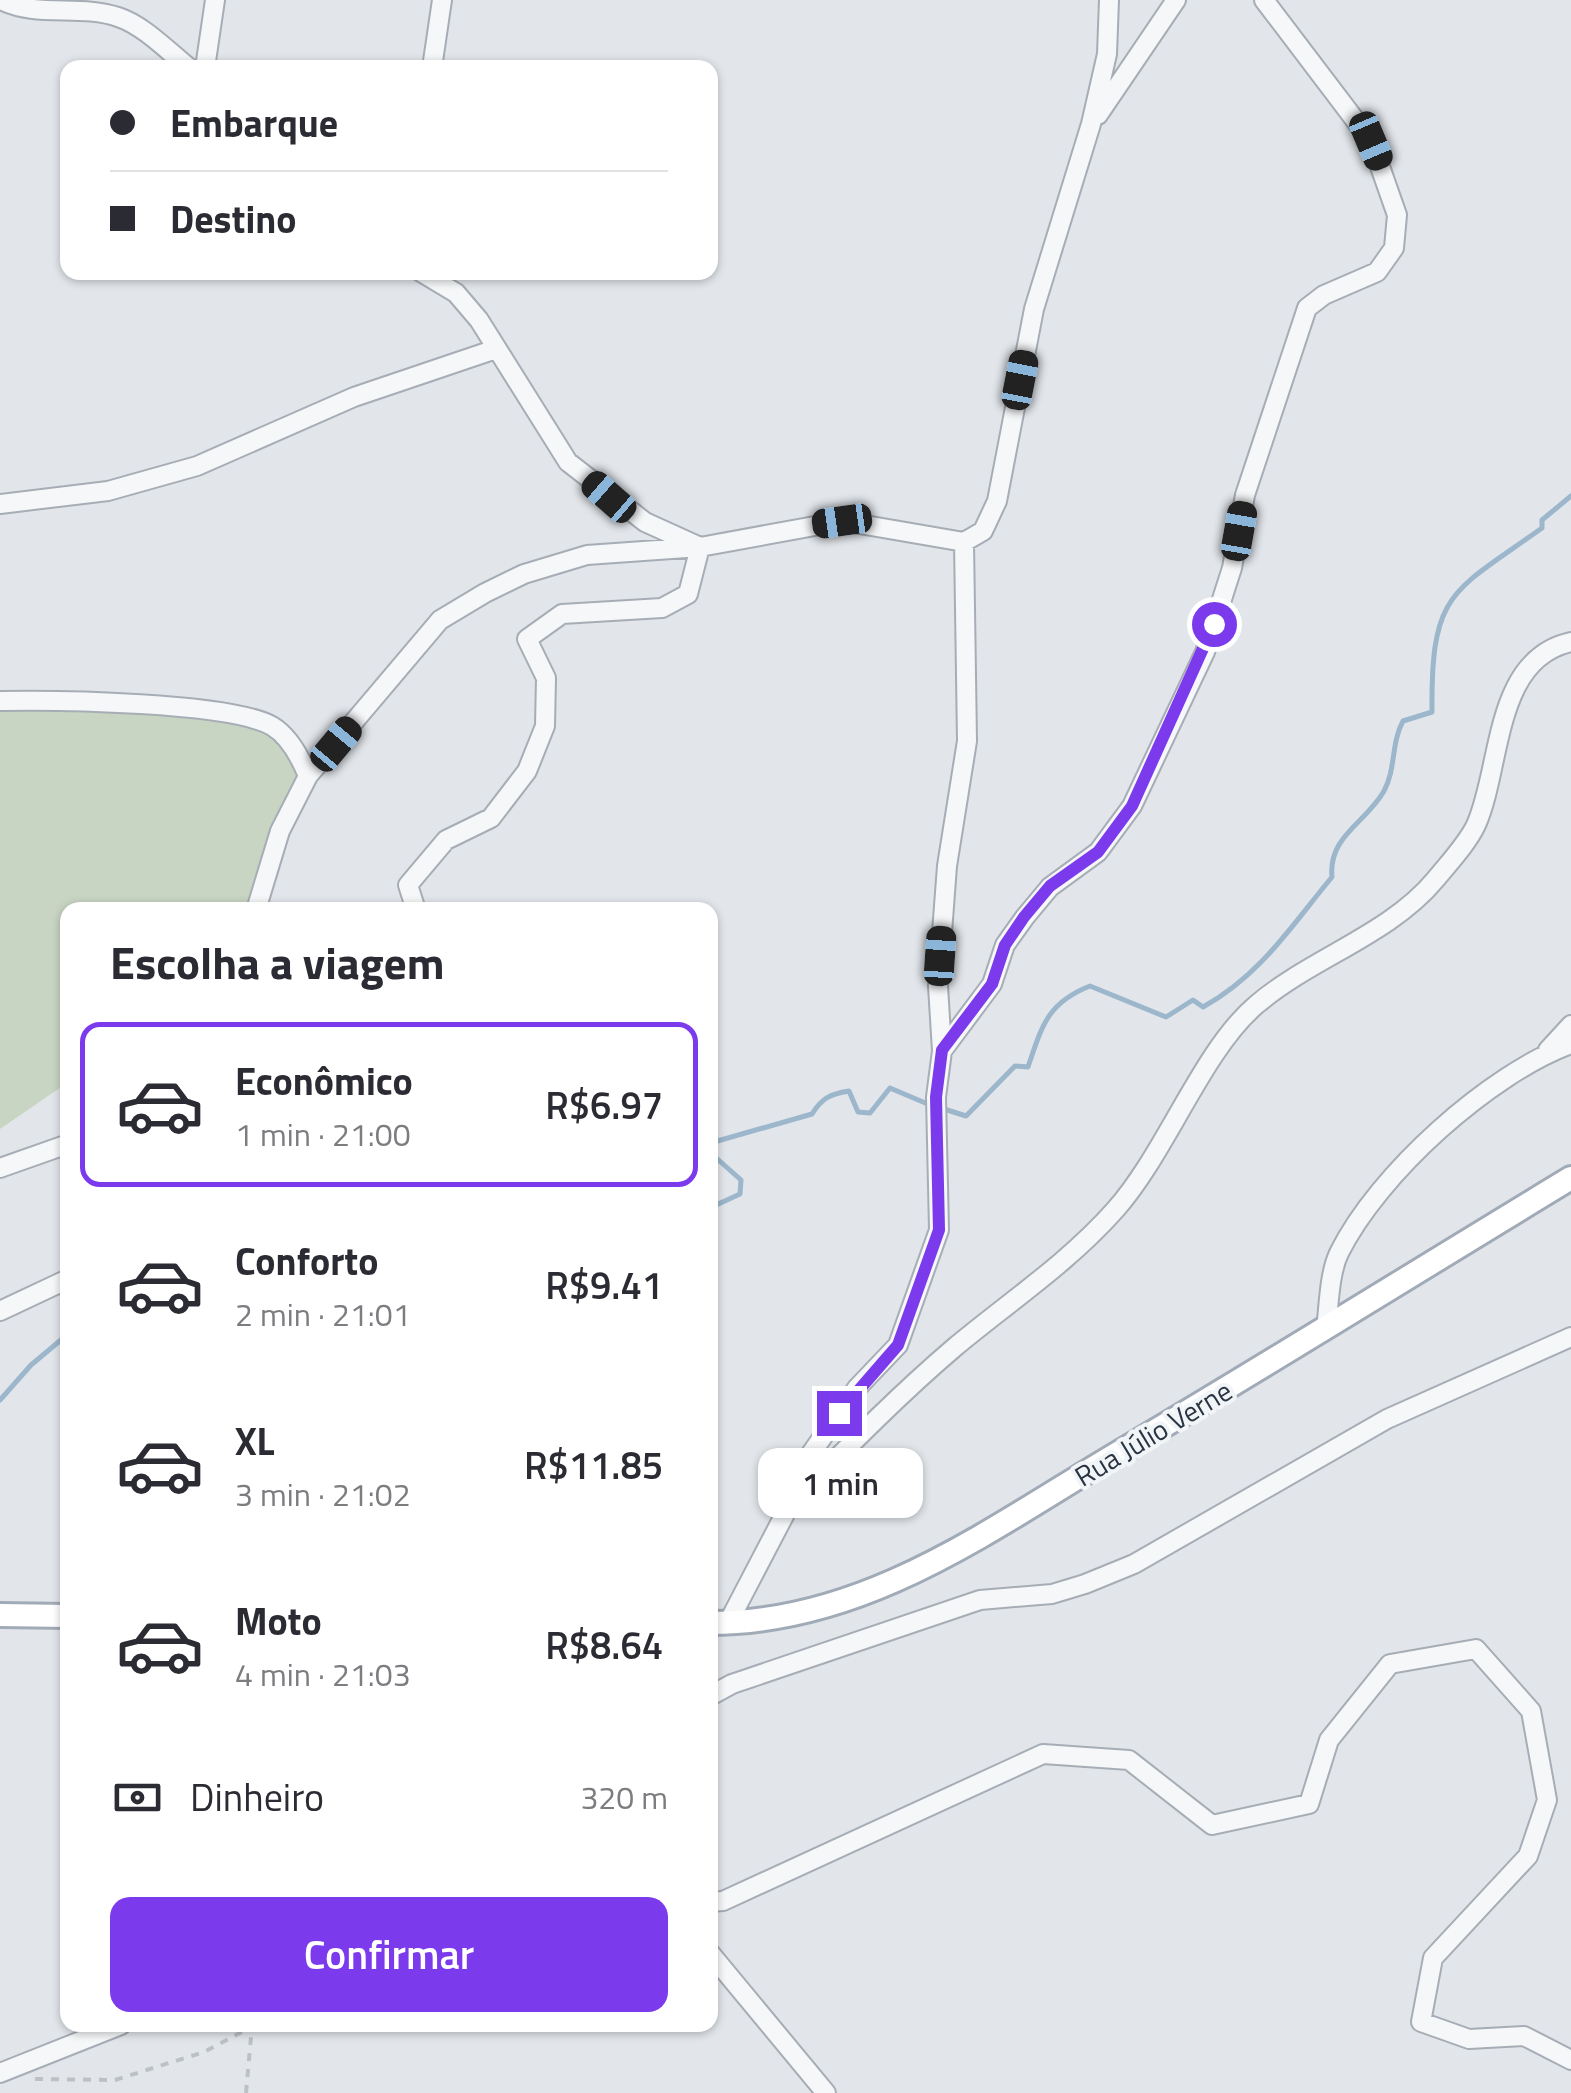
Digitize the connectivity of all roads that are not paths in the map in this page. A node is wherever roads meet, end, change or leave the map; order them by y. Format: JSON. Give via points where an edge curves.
{"nodes":[{"id":1,"x":0,"y":0,"type":"edge"},
{"id":2,"x":215,"y":0,"type":"edge"},
{"id":3,"x":442,"y":0,"type":"edge"},
{"id":4,"x":1109,"y":0,"type":"edge"},
{"id":5,"x":1176,"y":0,"type":"edge"},
{"id":6,"x":1264,"y":0,"type":"edge"},
{"id":7,"x":178,"y":60,"type":"edge"},
{"id":8,"x":206,"y":60,"type":"edge"},
{"id":9,"x":433,"y":60,"type":"edge"},
{"id":10,"x":1091,"y":124,"type":"junction"},
{"id":11,"x":434,"y":280,"type":"edge"},
{"id":12,"x":496,"y":350,"type":"junction"},
{"id":13,"x":0,"y":504,"type":"edge"},
{"id":14,"x":964,"y":542,"type":"junction"},
{"id":15,"x":700,"y":546,"type":"junction"},
{"id":16,"x":1571,"y":642,"type":"edge"},
{"id":17,"x":0,"y":701,"type":"edge"},
{"id":18,"x":308,"y":776,"type":"junction"},
{"id":19,"x":258,"y":902,"type":"edge"},
{"id":20,"x":413,"y":902,"type":"edge"},
{"id":21,"x":1571,"y":1026,"type":"edge"},
{"id":22,"x":1571,"y":1044,"type":"edge"},
{"id":23,"x":942,"y":1050,"type":"junction"},
{"id":24,"x":1544,"y":1054,"type":"junction"},
{"id":25,"x":60,"y":1147,"type":"edge"},
{"id":26,"x":0,"y":1168,"type":"edge"},
{"id":27,"x":1571,"y":1178,"type":"edge"},
{"id":28,"x":60,"y":1283,"type":"edge"},
{"id":29,"x":0,"y":1312,"type":"edge"},
{"id":30,"x":1326,"y":1330,"type":"junction"},
{"id":31,"x":1571,"y":1337,"type":"edge"},
{"id":32,"x":787,"y":1510,"type":"junction"},
{"id":33,"x":0,"y":1615,"type":"edge"},
{"id":34,"x":60,"y":1616,"type":"edge"},
{"id":35,"x":719,"y":1623,"type":"edge"},
{"id":36,"x":718,"y":1692,"type":"edge"},
{"id":37,"x":718,"y":1901,"type":"edge"},
{"id":38,"x":718,"y":1963,"type":"edge"},
{"id":39,"x":106,"y":2032,"type":"edge"},
{"id":40,"x":1571,"y":2060,"type":"edge"},
{"id":41,"x":9,"y":2076,"type":"edge"},
{"id":42,"x":826,"y":2093,"type":"edge"}],
"edges":[{"from":1,"to":7,"type":"street","via":[[18,8],[119,17]]},
{"from":2,"to":8,"type":"street"},
{"from":3,"to":9,"type":"street"},
{"from":4,"to":10,"type":"street","via":[[1107,54]]},
{"from":5,"to":10,"type":"street"},
{"from":6,"to":23,"type":"street","via":[[1371,141],[1397,215],[1394,248],[1376,272],[1307,308],[1246,495],[1205,652],[1132,806],[1098,852],[1050,886],[1024,917],[1005,945],[992,984]]},
{"from":10,"to":14,"type":"street","via":[[1034,308],[997,501],[983,530]]},
{"from":11,"to":12,"type":"street","via":[[456,293]]},
{"from":12,"to":13,"type":"street","via":[[354,397],[197,466],[108,491]]},
{"from":12,"to":15,"type":"street","via":[[568,462],[644,522]]},
{"from":14,"to":15,"type":"street","via":[[842,521]]},
{"from":14,"to":23,"type":"street","via":[[967,741],[946,866],[938,986]]},
{"from":15,"to":18,"type":"street","via":[[586,555],[485,593],[440,620]]},
{"from":15,"to":20,"type":"street","via":[[688,594],[662,608],[562,614],[527,638],[546,678],[544,726],[528,771],[491,818],[446,840],[408,885]]},
{"from":16,"to":32,"type":"street","via":[[1553,646],[1517,682],[1475,828],[1432,883],[1398,914],[1254,1007],[1116,1209],[861,1432]]},
{"from":17,"to":18,"type":"street","via":[[223,711],[273,726]]},
{"from":18,"to":19,"type":"street","via":[[280,832]]},
{"from":21,"to":24,"type":"street"},
{"from":22,"to":24,"type":"street"},
{"from":23,"to":32,"type":"street","via":[[936,1097],[939,1230],[916,1303],[898,1345],[857,1388],[804,1462]]},
{"from":24,"to":30,"type":"street","via":[[1462,1108],[1374,1199],[1338,1256]]},
{"from":25,"to":26,"type":"street"},
{"from":27,"to":30,"type":"main road","name":"Rua Júlio Verne"},
{"from":28,"to":29,"type":"street"},
{"from":30,"to":35,"type":"main road","name":"Rua Júlio Verne","via":[[980,1540],[906,1577],[846,1600]]},
{"from":31,"to":36,"type":"street","via":[[1386,1419],[1102,1577],[1052,1594],[980,1600]]},
{"from":32,"to":35,"type":"street"},
{"from":33,"to":34,"type":"main road"},
{"from":37,"to":40,"type":"street","via":[[1043,1754],[1130,1760],[1212,1825],[1309,1804],[1330,1740],[1390,1664],[1476,1649],[1531,1711],[1547,1800],[1528,1856],[1434,1958],[1421,2022],[1470,2039],[1524,2036]]},
{"from":38,"to":42,"type":"street"},
{"from":39,"to":41,"type":"street"}]}
